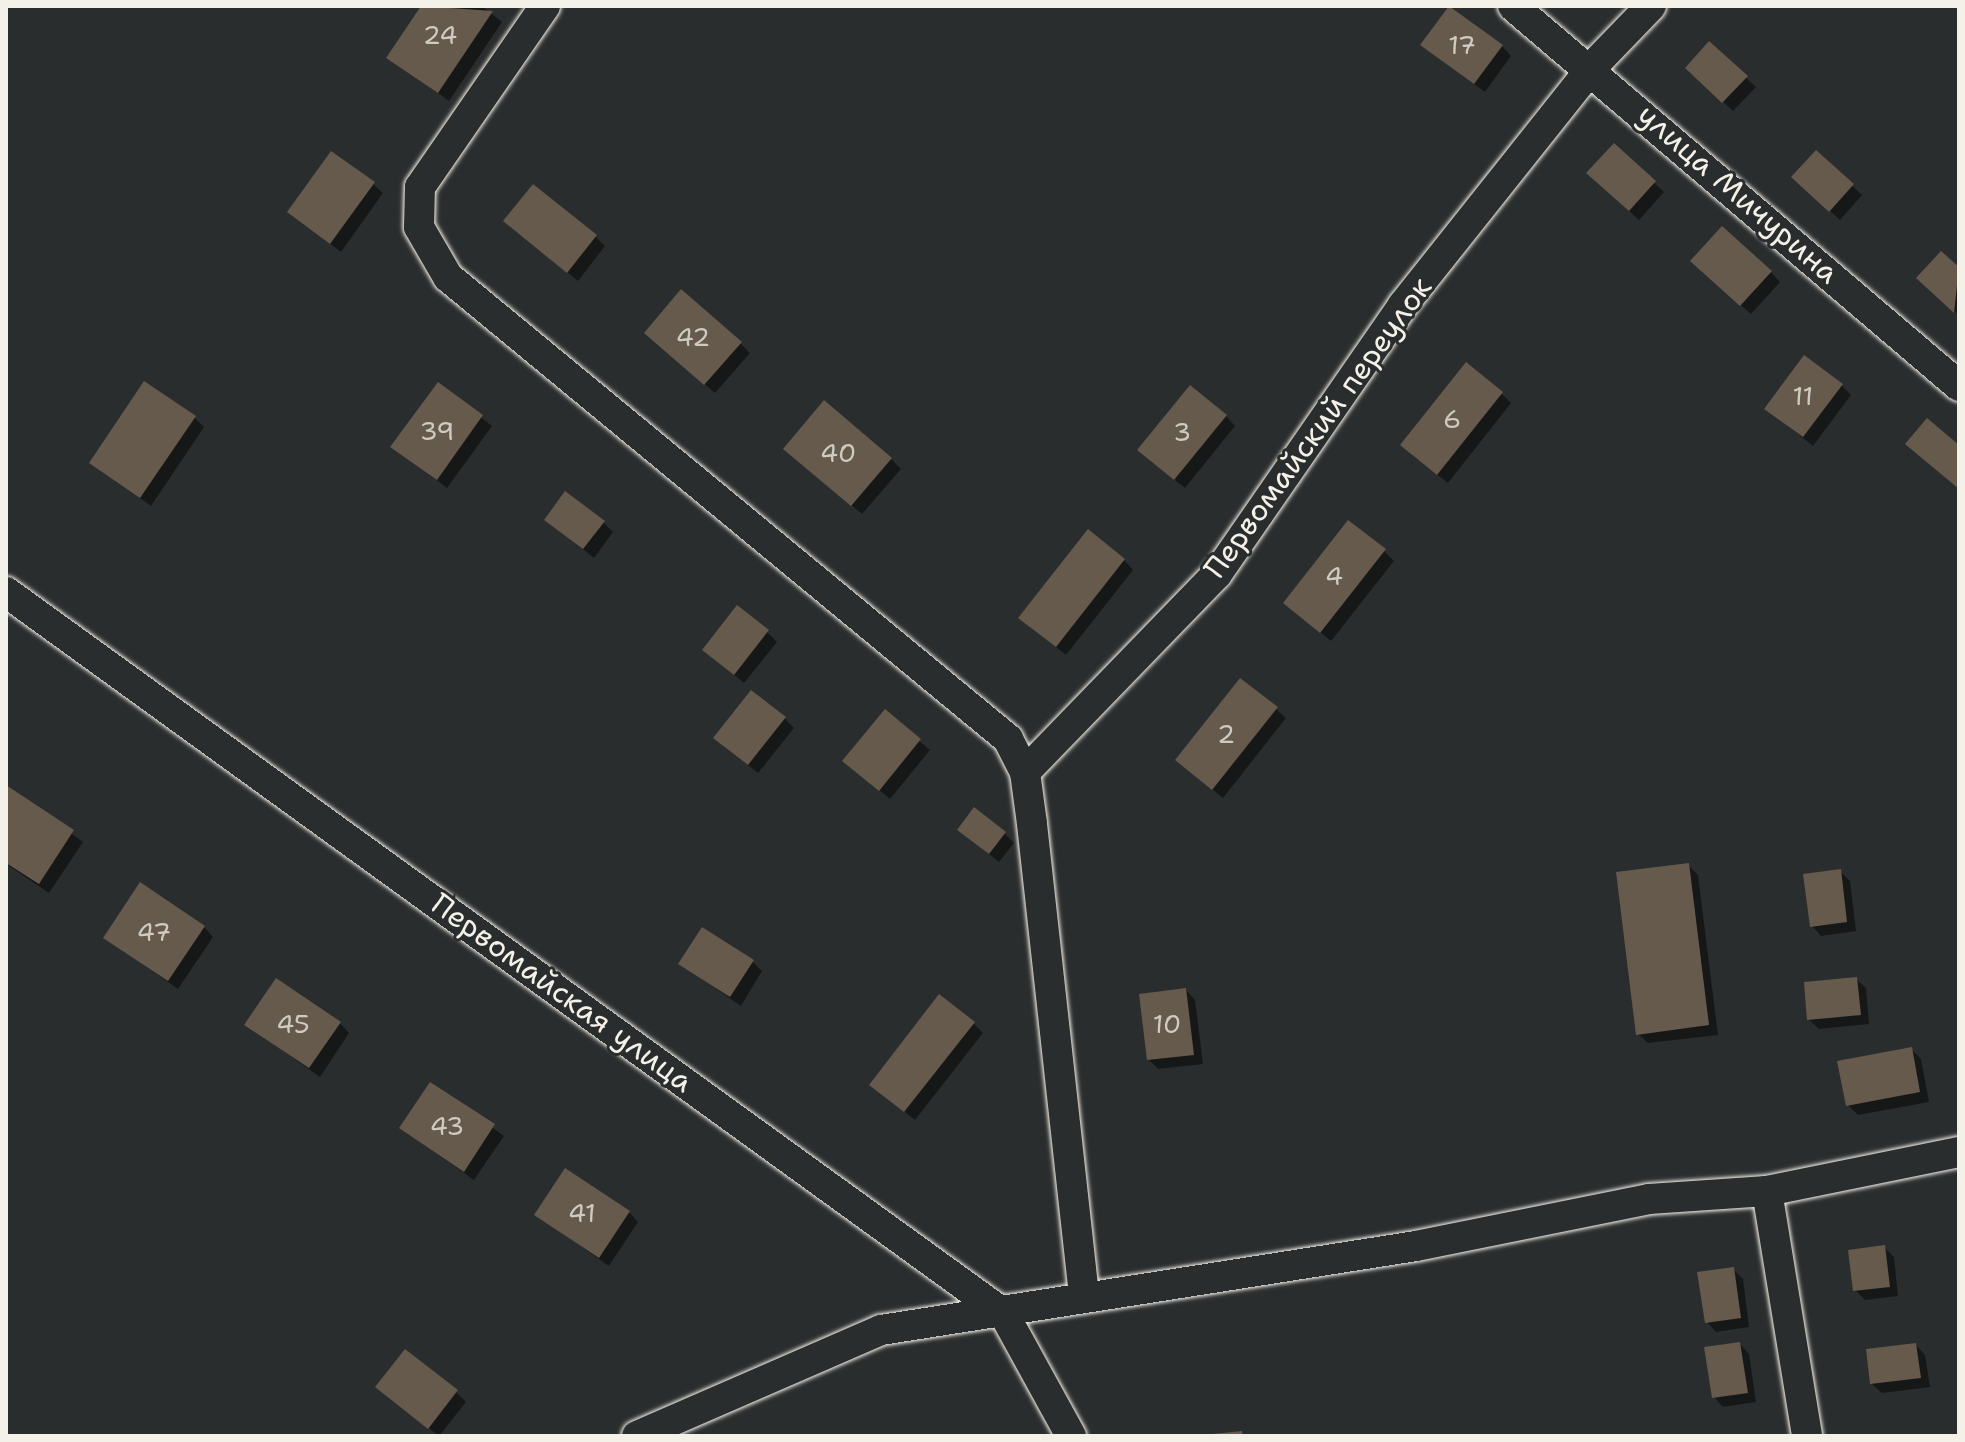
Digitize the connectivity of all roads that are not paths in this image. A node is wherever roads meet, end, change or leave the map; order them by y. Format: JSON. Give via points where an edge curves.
{"nodes":[{"id":1,"x":545,"y":6,"type":"edge"},
{"id":2,"x":1513,"y":6,"type":"edge"},
{"id":3,"x":1651,"y":6,"type":"edge"},
{"id":4,"x":1592,"y":67,"type":"junction"},
{"id":5,"x":1959,"y":386,"type":"edge"},
{"id":6,"x":6,"y":592,"type":"edge"},
{"id":7,"x":1025,"y":772,"type":"junction"},
{"id":8,"x":1959,"y":1152,"type":"edge"},
{"id":9,"x":1767,"y":1191,"type":"junction"},
{"id":10,"x":1084,"y":1296,"type":"junction"},
{"id":11,"x":1004,"y":1314,"type":"junction"},
{"id":12,"x":637,"y":1436,"type":"edge"},
{"id":13,"x":1071,"y":1436,"type":"edge"},
{"id":14,"x":1807,"y":1436,"type":"edge"}],
"edges":[{"from":1,"to":7,"type":"street","via":[[420,187],[419,227],[448,277],[1008,739]]},
{"from":2,"to":4,"type":"street","name":"улица Мичурина"},
{"from":3,"to":4,"type":"street","name":"Первомайский переулок"},
{"from":4,"to":5,"type":"street","name":"улица Мичурина"},
{"from":4,"to":7,"type":"street","name":"Первомайский переулок","via":[[1403,305],[1217,574]]},
{"from":6,"to":11,"type":"street","name":"Первомайская улица"},
{"from":7,"to":10,"type":"street"},
{"from":8,"to":9,"type":"street"},
{"from":9,"to":10,"type":"street","via":[[1649,1199],[1416,1246]]},
{"from":9,"to":14,"type":"street"},
{"from":10,"to":11,"type":"street"},
{"from":11,"to":12,"type":"street","via":[[881,1330]]},
{"from":11,"to":13,"type":"street","name":"Первомайская улица"}]}
